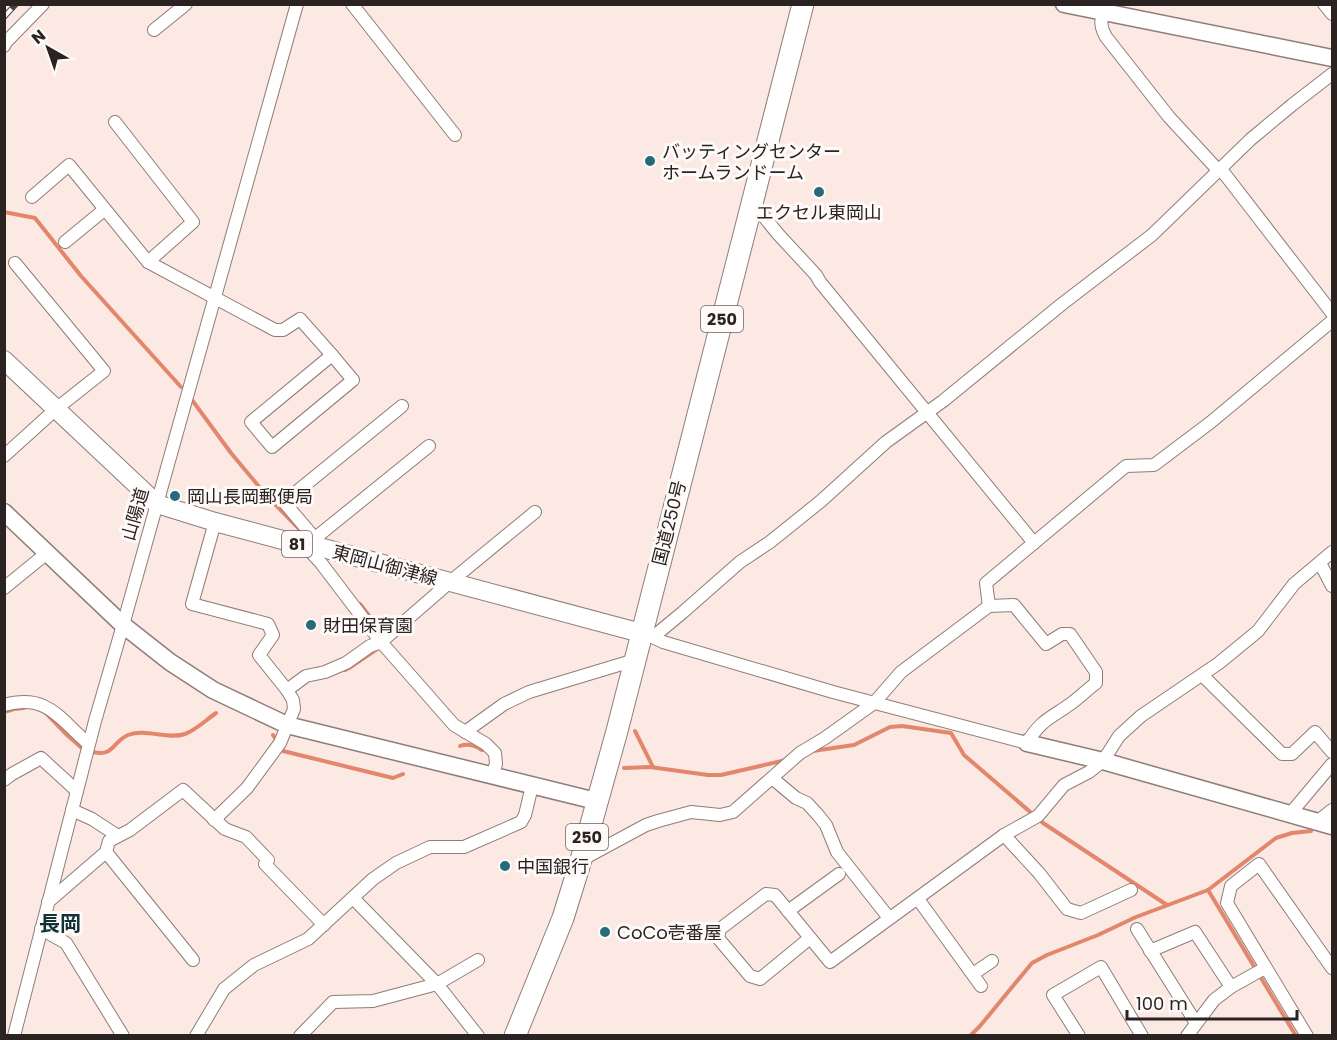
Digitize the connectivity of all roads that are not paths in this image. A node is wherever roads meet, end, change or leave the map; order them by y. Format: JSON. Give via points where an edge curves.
{"nodes":[{"id":1,"x":43,"y":4,"type":"edge"},
{"id":2,"x":186,"y":4,"type":"edge"},
{"id":3,"x":297,"y":4,"type":"edge"},
{"id":4,"x":352,"y":4,"type":"edge"},
{"id":5,"x":803,"y":4,"type":"edge"},
{"id":6,"x":1064,"y":4,"type":"edge"},
{"id":7,"x":1324,"y":4,"type":"edge"},
{"id":8,"x":1103,"y":12,"type":"junction"},
{"id":9,"x":1332,"y":14,"type":"edge"},
{"id":10,"x":154,"y":30,"type":"dead end"},
{"id":11,"x":4,"y":46,"type":"edge"},
{"id":12,"x":1332,"y":58,"type":"edge"},
{"id":13,"x":1332,"y":74,"type":"edge"},
{"id":14,"x":115,"y":122,"type":"dead end"},
{"id":15,"x":455,"y":135,"type":"dead end"},
{"id":16,"x":1219,"y":169,"type":"junction"},
{"id":17,"x":32,"y":197,"type":"dead end"},
{"id":18,"x":752,"y":202,"type":"junction"},
{"id":19,"x":104,"y":210,"type":"junction"},
{"id":20,"x":65,"y":242,"type":"dead end"},
{"id":21,"x":15,"y":263,"type":"dead end"},
{"id":22,"x":151,"y":265,"type":"junction"},
{"id":23,"x":214,"y":299,"type":"junction"},
{"id":24,"x":1332,"y":313,"type":"edge"},
{"id":25,"x":1332,"y":321,"type":"edge"},
{"id":26,"x":332,"y":355,"type":"junction"},
{"id":27,"x":4,"y":360,"type":"edge"},
{"id":28,"x":402,"y":406,"type":"dead end"},
{"id":29,"x":56,"y":409,"type":"junction"},
{"id":30,"x":927,"y":412,"type":"junction"},
{"id":31,"x":429,"y":446,"type":"dead end"},
{"id":32,"x":4,"y":456,"type":"edge"},
{"id":33,"x":157,"y":504,"type":"junction"},
{"id":34,"x":4,"y":512,"type":"edge"},
{"id":35,"x":535,"y":512,"type":"dead end"},
{"id":36,"x":215,"y":522,"type":"junction"},
{"id":37,"x":1034,"y":543,"type":"junction"},
{"id":38,"x":314,"y":544,"type":"junction"},
{"id":39,"x":1332,"y":552,"type":"edge"},
{"id":40,"x":47,"y":553,"type":"junction"},
{"id":41,"x":1320,"y":563,"type":"junction"},
{"id":42,"x":450,"y":582,"type":"junction"},
{"id":43,"x":1332,"y":586,"type":"edge"},
{"id":44,"x":4,"y":588,"type":"edge"},
{"id":45,"x":989,"y":606,"type":"junction"},
{"id":46,"x":123,"y":625,"type":"junction"},
{"id":47,"x":647,"y":635,"type":"junction"},
{"id":48,"x":381,"y":642,"type":"junction"},
{"id":49,"x":635,"y":660,"type":"junction"},
{"id":50,"x":1202,"y":675,"type":"junction"},
{"id":51,"x":288,"y":690,"type":"junction"},
{"id":52,"x":874,"y":703,"type":"junction"},
{"id":53,"x":4,"y":705,"type":"edge"},
{"id":54,"x":287,"y":725,"type":"junction"},
{"id":55,"x":465,"y":732,"type":"junction"},
{"id":56,"x":1027,"y":743,"type":"junction"},
{"id":57,"x":89,"y":744,"type":"junction"},
{"id":58,"x":1332,"y":752,"type":"edge"},
{"id":59,"x":1103,"y":761,"type":"junction"},
{"id":60,"x":1332,"y":764,"type":"edge"},
{"id":61,"x":492,"y":776,"type":"junction"},
{"id":62,"x":772,"y":778,"type":"junction"},
{"id":63,"x":4,"y":780,"type":"edge"},
{"id":64,"x":532,"y":786,"type":"junction"},
{"id":65,"x":77,"y":791,"type":"junction"},
{"id":66,"x":596,"y":801,"type":"junction"},
{"id":67,"x":72,"y":810,"type":"junction"},
{"id":68,"x":1332,"y":810,"type":"edge"},
{"id":69,"x":1290,"y":814,"type":"junction"},
{"id":70,"x":214,"y":819,"type":"junction"},
{"id":71,"x":1324,"y":824,"type":"edge"},
{"id":72,"x":1004,"y":835,"type":"junction"},
{"id":73,"x":118,"y":836,"type":"junction"},
{"id":74,"x":106,"y":852,"type":"junction"},
{"id":75,"x":585,"y":857,"type":"junction"},
{"id":76,"x":838,"y":874,"type":"dead end"},
{"id":77,"x":1131,"y":891,"type":"dead end"},
{"id":78,"x":353,"y":898,"type":"junction"},
{"id":79,"x":918,"y":899,"type":"junction"},
{"id":80,"x":48,"y":902,"type":"junction"},
{"id":81,"x":788,"y":912,"type":"junction"},
{"id":82,"x":889,"y":918,"type":"junction"},
{"id":83,"x":324,"y":925,"type":"junction"},
{"id":84,"x":41,"y":929,"type":"junction"},
{"id":85,"x":1137,"y":929,"type":"dead end"},
{"id":86,"x":810,"y":938,"type":"junction"},
{"id":87,"x":1150,"y":951,"type":"junction"},
{"id":88,"x":193,"y":960,"type":"dead end"},
{"id":89,"x":478,"y":960,"type":"dead end"},
{"id":90,"x":992,"y":961,"type":"dead end"},
{"id":91,"x":1332,"y":968,"type":"edge"},
{"id":92,"x":1260,"y":971,"type":"junction"},
{"id":93,"x":973,"y":974,"type":"junction"},
{"id":94,"x":437,"y":984,"type":"junction"},
{"id":95,"x":981,"y":986,"type":"dead end"},
{"id":96,"x":1231,"y":987,"type":"junction"},
{"id":97,"x":1196,"y":1023,"type":"junction"},
{"id":98,"x":1074,"y":1033,"type":"edge"},
{"id":99,"x":14,"y":1035,"type":"edge"},
{"id":100,"x":123,"y":1035,"type":"edge"},
{"id":101,"x":196,"y":1035,"type":"edge"},
{"id":102,"x":300,"y":1035,"type":"edge"},
{"id":103,"x":478,"y":1035,"type":"edge"},
{"id":104,"x":514,"y":1035,"type":"edge"},
{"id":105,"x":1142,"y":1035,"type":"edge"},
{"id":106,"x":1186,"y":1035,"type":"edge"},
{"id":107,"x":1307,"y":1035,"type":"edge"}],
"edges":[{"from":1,"to":11,"type":"street"},
{"from":2,"to":10,"type":"street"},
{"from":3,"to":23,"type":"street","name":"山陽道"},
{"from":4,"to":15,"type":"street"},
{"from":5,"to":18,"type":"highway","name":"国道250号","number":"250"},
{"from":6,"to":8,"type":"street"},
{"from":7,"to":9,"type":"street"},
{"from":8,"to":12,"type":"street"},
{"from":8,"to":16,"type":"street","via":[[1101,29],[1106,37],[1169,117]]},
{"from":13,"to":16,"type":"street"},
{"from":14,"to":22,"type":"street","via":[[194,222]]},
{"from":16,"to":24,"type":"street"},
{"from":16,"to":30,"type":"street","via":[[1152,235]]},
{"from":17,"to":19,"type":"street","via":[[69,165]]},
{"from":18,"to":30,"type":"street"},
{"from":18,"to":47,"type":"highway","name":"国道250号","number":"250"},
{"from":19,"to":20,"type":"street"},
{"from":19,"to":22,"type":"street"},
{"from":21,"to":29,"type":"street","via":[[104,371]]},
{"from":22,"to":23,"type":"street"},
{"from":23,"to":26,"type":"street","via":[[275,330],[283,330],[300,319]]},
{"from":23,"to":33,"type":"street","name":"山陽道"},
{"from":25,"to":37,"type":"street","via":[[1155,465],[1126,466]]},
{"from":26,"to":26,"type":"street","via":[[251,422],[272,447],[353,380]]},
{"from":27,"to":29,"type":"main road","name":"東岡山御津線","number":"81"},
{"from":28,"to":38,"type":"street","via":[[284,502]]},
{"from":29,"to":32,"type":"street"},
{"from":29,"to":33,"type":"main road","name":"東岡山御津線","number":"81"},
{"from":30,"to":37,"type":"street"},
{"from":30,"to":47,"type":"street","via":[[682,613]]},
{"from":31,"to":38,"type":"street"},
{"from":33,"to":36,"type":"main road","name":"東岡山御津線","number":"81"},
{"from":33,"to":46,"type":"street","name":"山陽道"},
{"from":34,"to":40,"type":"street"},
{"from":35,"to":42,"type":"street"},
{"from":36,"to":38,"type":"main road","name":"東岡山御津線","number":"81"},
{"from":36,"to":51,"type":"street","via":[[192,604],[268,624],[273,635],[259,655]]},
{"from":37,"to":45,"type":"street","via":[[986,583]]},
{"from":38,"to":42,"type":"main road","name":"東岡山御津線","number":"81"},
{"from":38,"to":48,"type":"street","via":[[321,563]]},
{"from":39,"to":41,"type":"street"},
{"from":40,"to":44,"type":"street"},
{"from":40,"to":46,"type":"street"},
{"from":41,"to":43,"type":"street"},
{"from":41,"to":50,"type":"street","via":[[1294,584],[1258,631]]},
{"from":42,"to":47,"type":"main road","name":"東岡山御津線","number":"81"},
{"from":42,"to":48,"type":"street"},
{"from":45,"to":52,"type":"street","via":[[901,672]]},
{"from":45,"to":56,"type":"street","via":[[1014,605],[1046,644],[1062,634],[1070,634],[1096,672],[1096,683],[1045,719]]},
{"from":46,"to":54,"type":"street","via":[[213,690]]},
{"from":46,"to":57,"type":"street","name":"山陽道"},
{"from":47,"to":49,"type":"highway","name":"国道250号","number":"250"},
{"from":47,"to":52,"type":"street"},
{"from":48,"to":51,"type":"street","via":[[346,663],[306,676]]},
{"from":48,"to":55,"type":"street","via":[[454,725]]},
{"from":49,"to":55,"type":"street","via":[[529,692],[504,704]]},
{"from":49,"to":66,"type":"highway","name":"国道250号","number":"250"},
{"from":50,"to":58,"type":"street","via":[[1282,754],[1292,754],[1315,732]]},
{"from":50,"to":59,"type":"street","via":[[1141,716],[1119,736]]},
{"from":51,"to":54,"type":"street","via":[[294,709]]},
{"from":52,"to":56,"type":"street"},
{"from":52,"to":62,"type":"street","via":[[800,753]]},
{"from":53,"to":57,"type":"street","via":[[35,702],[50,708]]},
{"from":54,"to":61,"type":"street"},
{"from":54,"to":70,"type":"street","via":[[247,788]]},
{"from":55,"to":61,"type":"street","via":[[495,753]]},
{"from":56,"to":59,"type":"street"},
{"from":57,"to":65,"type":"street","name":"山陽道"},
{"from":59,"to":69,"type":"street"},
{"from":59,"to":72,"type":"street","via":[[1064,785],[1036,818]]},
{"from":60,"to":69,"type":"street"},
{"from":61,"to":64,"type":"street"},
{"from":62,"to":75,"type":"street","via":[[733,812],[691,812],[658,821]]},
{"from":62,"to":82,"type":"street","via":[[818,815],[837,852]]},
{"from":63,"to":65,"type":"street","via":[[41,758]]},
{"from":64,"to":66,"type":"street"},
{"from":64,"to":78,"type":"street","via":[[521,822],[464,847],[430,847],[396,863]]},
{"from":65,"to":67,"type":"street","name":"山陽道"},
{"from":66,"to":75,"type":"highway","name":"国道250号","number":"250"},
{"from":67,"to":73,"type":"street"},
{"from":67,"to":80,"type":"street","name":"山陽道"},
{"from":68,"to":71,"type":"street"},
{"from":69,"to":71,"type":"street"},
{"from":70,"to":73,"type":"street","via":[[183,790]]},
{"from":70,"to":83,"type":"street","via":[[225,829],[246,837],[268,860],[265,864]]},
{"from":72,"to":77,"type":"street","via":[[1067,909],[1081,913]]},
{"from":72,"to":79,"type":"street"},
{"from":73,"to":74,"type":"street","via":[[109,841]]},
{"from":74,"to":80,"type":"street"},
{"from":74,"to":88,"type":"street"},
{"from":75,"to":104,"type":"highway","name":"国道250号","number":"250"},
{"from":76,"to":81,"type":"street"},
{"from":78,"to":83,"type":"street"},
{"from":78,"to":94,"type":"street"},
{"from":79,"to":82,"type":"street"},
{"from":79,"to":93,"type":"street"},
{"from":80,"to":84,"type":"street","name":"山陽道"},
{"from":81,"to":86,"type":"street"},
{"from":81,"to":86,"type":"street","via":[[775,895],[766,894],[720,929],[718,938],[750,976],[760,979]]},
{"from":82,"to":86,"type":"street","via":[[830,962]]},
{"from":83,"to":101,"type":"street","via":[[308,939],[254,965],[224,989]]},
{"from":84,"to":99,"type":"street","name":"山陽道"},
{"from":84,"to":100,"type":"street","via":[[66,943]]},
{"from":85,"to":87,"type":"street"},
{"from":87,"to":96,"type":"street","via":[[1195,932]]},
{"from":87,"to":97,"type":"street"},
{"from":89,"to":94,"type":"street"},
{"from":90,"to":93,"type":"street"},
{"from":91,"to":92,"type":"street","via":[[1259,864],[1230,886],[1227,903]]},
{"from":92,"to":96,"type":"street"},
{"from":92,"to":107,"type":"street"},
{"from":93,"to":95,"type":"street"},
{"from":94,"to":102,"type":"street","via":[[373,1001],[333,1002]]},
{"from":94,"to":103,"type":"street"},
{"from":96,"to":97,"type":"street","via":[[1214,1000]]},
{"from":97,"to":106,"type":"street"},
{"from":98,"to":105,"type":"street","via":[[1053,995],[1101,967]]}]}
